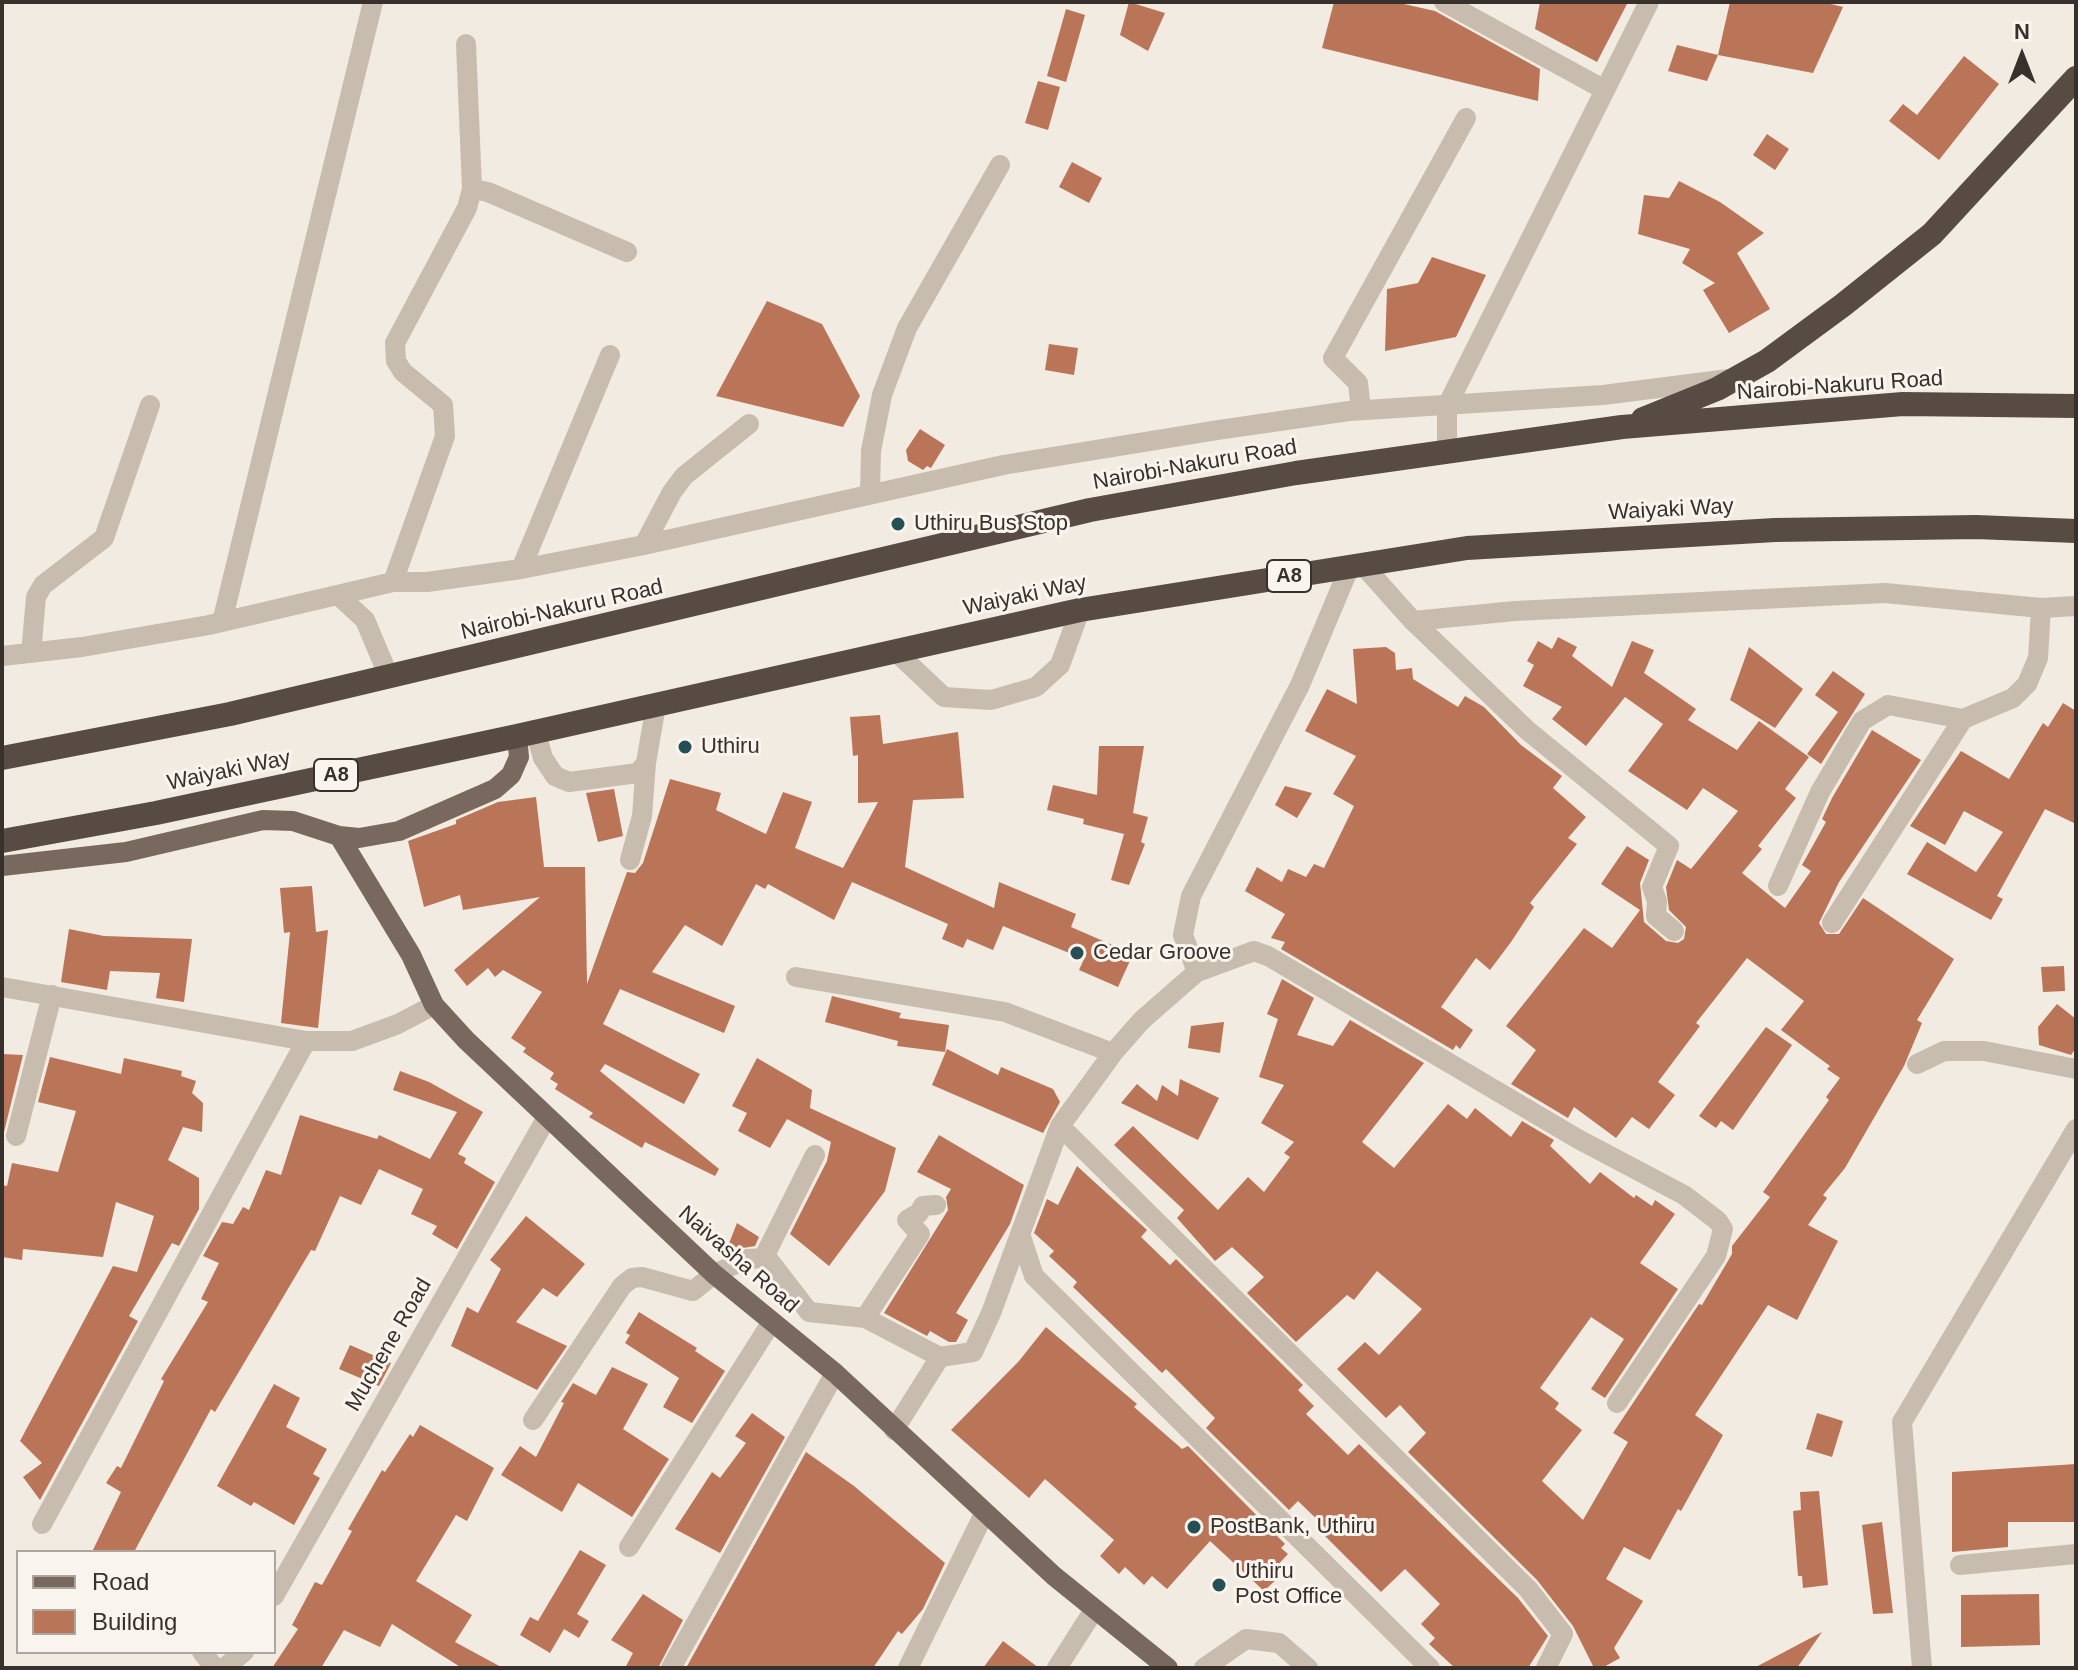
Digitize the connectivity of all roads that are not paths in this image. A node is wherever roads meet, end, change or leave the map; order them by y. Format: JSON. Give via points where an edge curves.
{"nodes":[{"id":1,"x":373,"y":2,"type":"edge"},
{"id":2,"x":1444,"y":2,"type":"edge"},
{"id":3,"x":1649,"y":2,"type":"edge"},
{"id":4,"x":466,"y":44,"type":"dead end"},
{"id":5,"x":2076,"y":78,"type":"edge"},
{"id":6,"x":1605,"y":90,"type":"junction"},
{"id":7,"x":1466,"y":118,"type":"dead end"},
{"id":8,"x":1000,"y":165,"type":"dead end"},
{"id":9,"x":472,"y":189,"type":"junction"},
{"id":10,"x":627,"y":252,"type":"dead end"},
{"id":11,"x":610,"y":355,"type":"dead end"},
{"id":12,"x":1737,"y":378,"type":"junction"},
{"id":13,"x":150,"y":405,"type":"dead end"},
{"id":14,"x":1447,"y":406,"type":"junction"},
{"id":15,"x":2076,"y":406,"type":"edge"},
{"id":16,"x":1361,"y":410,"type":"junction"},
{"id":17,"x":749,"y":424,"type":"dead end"},
{"id":18,"x":1622,"y":427,"type":"junction"},
{"id":19,"x":1447,"y":452,"type":"junction"},
{"id":20,"x":870,"y":492,"type":"junction"},
{"id":21,"x":2076,"y":531,"type":"edge"},
{"id":22,"x":644,"y":545,"type":"junction"},
{"id":23,"x":1356,"y":565,"type":"junction"},
{"id":24,"x":521,"y":569,"type":"junction"},
{"id":25,"x":393,"y":582,"type":"junction"},
{"id":26,"x":338,"y":595,"type":"junction"},
{"id":27,"x":2076,"y":606,"type":"edge"},
{"id":28,"x":2041,"y":608,"type":"junction"},
{"id":29,"x":1080,"y":610,"type":"junction"},
{"id":30,"x":1413,"y":621,"type":"junction"},
{"id":31,"x":222,"y":622,"type":"junction"},
{"id":32,"x":895,"y":651,"type":"junction"},
{"id":33,"x":31,"y":653,"type":"junction"},
{"id":34,"x":2,"y":656,"type":"edge"},
{"id":35,"x":389,"y":677,"type":"junction"},
{"id":36,"x":656,"y":705,"type":"junction"},
{"id":37,"x":1963,"y":719,"type":"junction"},
{"id":38,"x":526,"y":733,"type":"junction"},
{"id":39,"x":2,"y":758,"type":"edge"},
{"id":40,"x":646,"y":763,"type":"junction"},
{"id":41,"x":339,"y":836,"type":"junction"},
{"id":42,"x":2,"y":841,"type":"edge"},
{"id":43,"x":630,"y":860,"type":"dead end"},
{"id":44,"x":2,"y":866,"type":"edge"},
{"id":45,"x":1778,"y":886,"type":"dead end"},
{"id":46,"x":1832,"y":923,"type":"dead end"},
{"id":47,"x":1674,"y":931,"type":"dead end"},
{"id":48,"x":1197,"y":972,"type":"junction"},
{"id":49,"x":796,"y":977,"type":"dead end"},
{"id":50,"x":2,"y":987,"type":"edge"},
{"id":51,"x":52,"y":995,"type":"junction"},
{"id":52,"x":434,"y":1005,"type":"junction"},
{"id":53,"x":306,"y":1041,"type":"junction"},
{"id":54,"x":1113,"y":1053,"type":"junction"},
{"id":55,"x":1917,"y":1064,"type":"dead end"},
{"id":56,"x":2076,"y":1069,"type":"edge"},
{"id":57,"x":546,"y":1119,"type":"junction"},
{"id":58,"x":1060,"y":1126,"type":"junction"},
{"id":59,"x":2076,"y":1129,"type":"edge"},
{"id":60,"x":16,"y":1136,"type":"dead end"},
{"id":61,"x":815,"y":1155,"type":"dead end"},
{"id":62,"x":936,"y":1205,"type":"dead end"},
{"id":63,"x":1020,"y":1234,"type":"junction"},
{"id":64,"x":765,"y":1255,"type":"junction"},
{"id":65,"x":714,"y":1274,"type":"junction"},
{"id":66,"x":865,"y":1318,"type":"junction"},
{"id":67,"x":771,"y":1323,"type":"junction"},
{"id":68,"x":940,"y":1357,"type":"junction"},
{"id":69,"x":835,"y":1373,"type":"junction"},
{"id":70,"x":1617,"y":1403,"type":"dead end"},
{"id":71,"x":533,"y":1420,"type":"dead end"},
{"id":72,"x":894,"y":1430,"type":"junction"},
{"id":73,"x":984,"y":1514,"type":"junction"},
{"id":74,"x":42,"y":1524,"type":"dead end"},
{"id":75,"x":629,"y":1547,"type":"dead end"},
{"id":76,"x":2076,"y":1554,"type":"edge"},
{"id":77,"x":1960,"y":1565,"type":"dead end"},
{"id":78,"x":276,"y":1592,"type":"edge"},
{"id":79,"x":1094,"y":1610,"type":"junction"},
{"id":80,"x":242,"y":1654,"type":"edge"},
{"id":81,"x":1917,"y":1667,"type":"edge"},
{"id":82,"x":224,"y":1668,"type":"edge"},
{"id":83,"x":671,"y":1668,"type":"edge"},
{"id":84,"x":908,"y":1668,"type":"edge"},
{"id":85,"x":1057,"y":1668,"type":"edge"},
{"id":86,"x":1168,"y":1668,"type":"edge"},
{"id":87,"x":1204,"y":1668,"type":"edge"},
{"id":88,"x":1308,"y":1668,"type":"edge"},
{"id":89,"x":1430,"y":1668,"type":"edge"},
{"id":90,"x":1546,"y":1668,"type":"edge"}],
"edges":[{"from":1,"to":31,"type":"street"},
{"from":2,"to":6,"type":"street"},
{"from":3,"to":6,"type":"street"},
{"from":4,"to":9,"type":"street"},
{"from":5,"to":12,"type":"highway","via":[[1932,234],[1767,361]]},
{"from":6,"to":14,"type":"street"},
{"from":7,"to":16,"type":"street","via":[[1333,358],[1358,383]]},
{"from":8,"to":20,"type":"street","via":[[907,328],[882,395],[871,451]]},
{"from":9,"to":10,"type":"street"},
{"from":9,"to":25,"type":"street","via":[[467,208],[395,343],[396,361],[443,405],[446,418],[445,436]]},
{"from":11,"to":24,"type":"street"},
{"from":12,"to":14,"type":"street","via":[[1603,395]]},
{"from":12,"to":18,"type":"highway"},
{"from":13,"to":33,"type":"street","via":[[104,538],[43,585],[36,597]]},
{"from":14,"to":16,"type":"street"},
{"from":14,"to":19,"type":"street"},
{"from":15,"to":18,"type":"highway","name":"Nairobi-Nakuru Road","via":[[1903,404]]},
{"from":16,"to":20,"type":"street","via":[[1003,465]]},
{"from":17,"to":22,"type":"street","via":[[684,476]]},
{"from":18,"to":19,"type":"highway","name":"Nairobi-Nakuru Road"},
{"from":19,"to":35,"type":"highway","name":"Nairobi-Nakuru Road","via":[[1090,510]]},
{"from":20,"to":22,"type":"street"},
{"from":21,"to":23,"type":"highway","name":"Waiyaki Way","number":"A8","via":[[1775,530],[1467,548]]},
{"from":22,"to":24,"type":"street"},
{"from":23,"to":29,"type":"highway","name":"Waiyaki Way","number":"A8"},
{"from":23,"to":30,"type":"street"},
{"from":23,"to":48,"type":"street","via":[[1191,896],[1183,935]]},
{"from":24,"to":25,"type":"street"},
{"from":25,"to":26,"type":"street"},
{"from":26,"to":31,"type":"street"},
{"from":26,"to":35,"type":"street","via":[[365,620]]},
{"from":27,"to":28,"type":"street"},
{"from":28,"to":30,"type":"street","via":[[1885,593]]},
{"from":28,"to":37,"type":"street","via":[[2038,658],[2027,684],[2013,698]]},
{"from":29,"to":32,"type":"highway","name":"Waiyaki Way","number":"A8"},
{"from":29,"to":32,"type":"street","via":[[1060,665],[1036,687],[991,700],[944,697]]},
{"from":30,"to":47,"type":"street","via":[[1527,730],[1669,846],[1652,887],[1656,916]]},
{"from":31,"to":33,"type":"street"},
{"from":32,"to":36,"type":"highway","name":"Waiyaki Way","number":"A8"},
{"from":33,"to":34,"type":"street"},
{"from":35,"to":39,"type":"highway","name":"Nairobi-Nakuru Road"},
{"from":36,"to":38,"type":"highway","name":"Waiyaki Way","number":"A8"},
{"from":36,"to":40,"type":"street"},
{"from":37,"to":45,"type":"street","via":[[1888,705],[1862,721],[1820,792]]},
{"from":37,"to":46,"type":"street"},
{"from":38,"to":40,"type":"street","via":[[555,776],[569,782],[638,773]]},
{"from":38,"to":41,"type":"main road","via":[[511,775],[495,789],[399,831]]},
{"from":38,"to":42,"type":"highway","name":"Waiyaki Way","number":"A8"},
{"from":40,"to":43,"type":"street","via":[[642,816]]},
{"from":41,"to":44,"type":"main road","via":[[293,821],[263,820],[126,852]]},
{"from":41,"to":52,"type":"main road","name":"Naivasha Road","via":[[411,955]]},
{"from":48,"to":54,"type":"street"},
{"from":48,"to":70,"type":"street","via":[[1247,951],[1268,956],[1578,1139],[1684,1195],[1718,1221],[1723,1237],[1716,1256]]},
{"from":49,"to":54,"type":"street","via":[[1005,1012]]},
{"from":50,"to":51,"type":"street"},
{"from":51,"to":53,"type":"street"},
{"from":51,"to":60,"type":"street"},
{"from":52,"to":53,"type":"street","via":[[352,1041]]},
{"from":52,"to":57,"type":"main road","name":"Naivasha Road"},
{"from":53,"to":74,"type":"street"},
{"from":54,"to":58,"type":"street"},
{"from":55,"to":56,"type":"street","via":[[1944,1051],[1984,1051]]},
{"from":57,"to":65,"type":"main road","name":"Naivasha Road"},
{"from":57,"to":78,"type":"street","name":"Muchene Road"},
{"from":58,"to":63,"type":"street"},
{"from":58,"to":90,"type":"street","via":[[1528,1589],[1563,1634]]},
{"from":59,"to":81,"type":"street","via":[[1902,1422]]},
{"from":61,"to":64,"type":"street"},
{"from":62,"to":66,"type":"street","via":[[923,1206],[907,1220],[920,1234]]},
{"from":63,"to":68,"type":"street","via":[[973,1352]]},
{"from":63,"to":89,"type":"street","via":[[1034,1276]]},
{"from":64,"to":65,"type":"street"},
{"from":64,"to":66,"type":"street","via":[[809,1312]]},
{"from":65,"to":67,"type":"main road","name":"Naivasha Road"},
{"from":65,"to":71,"type":"street","via":[[693,1291],[642,1277],[622,1286]]},
{"from":66,"to":68,"type":"street"},
{"from":67,"to":69,"type":"main road","name":"Naivasha Road"},
{"from":67,"to":75,"type":"street"},
{"from":68,"to":72,"type":"street"},
{"from":69,"to":72,"type":"main road","name":"Naivasha Road"},
{"from":69,"to":83,"type":"street"},
{"from":72,"to":73,"type":"main road","name":"Naivasha Road"},
{"from":73,"to":79,"type":"main road","name":"Naivasha Road"},
{"from":73,"to":84,"type":"street"},
{"from":76,"to":77,"type":"street"},
{"from":79,"to":85,"type":"street"},
{"from":79,"to":86,"type":"main road","name":"Naivasha Road"},
{"from":80,"to":82,"type":"street"},
{"from":87,"to":88,"type":"street","via":[[1246,1639],[1279,1643]]}]}
